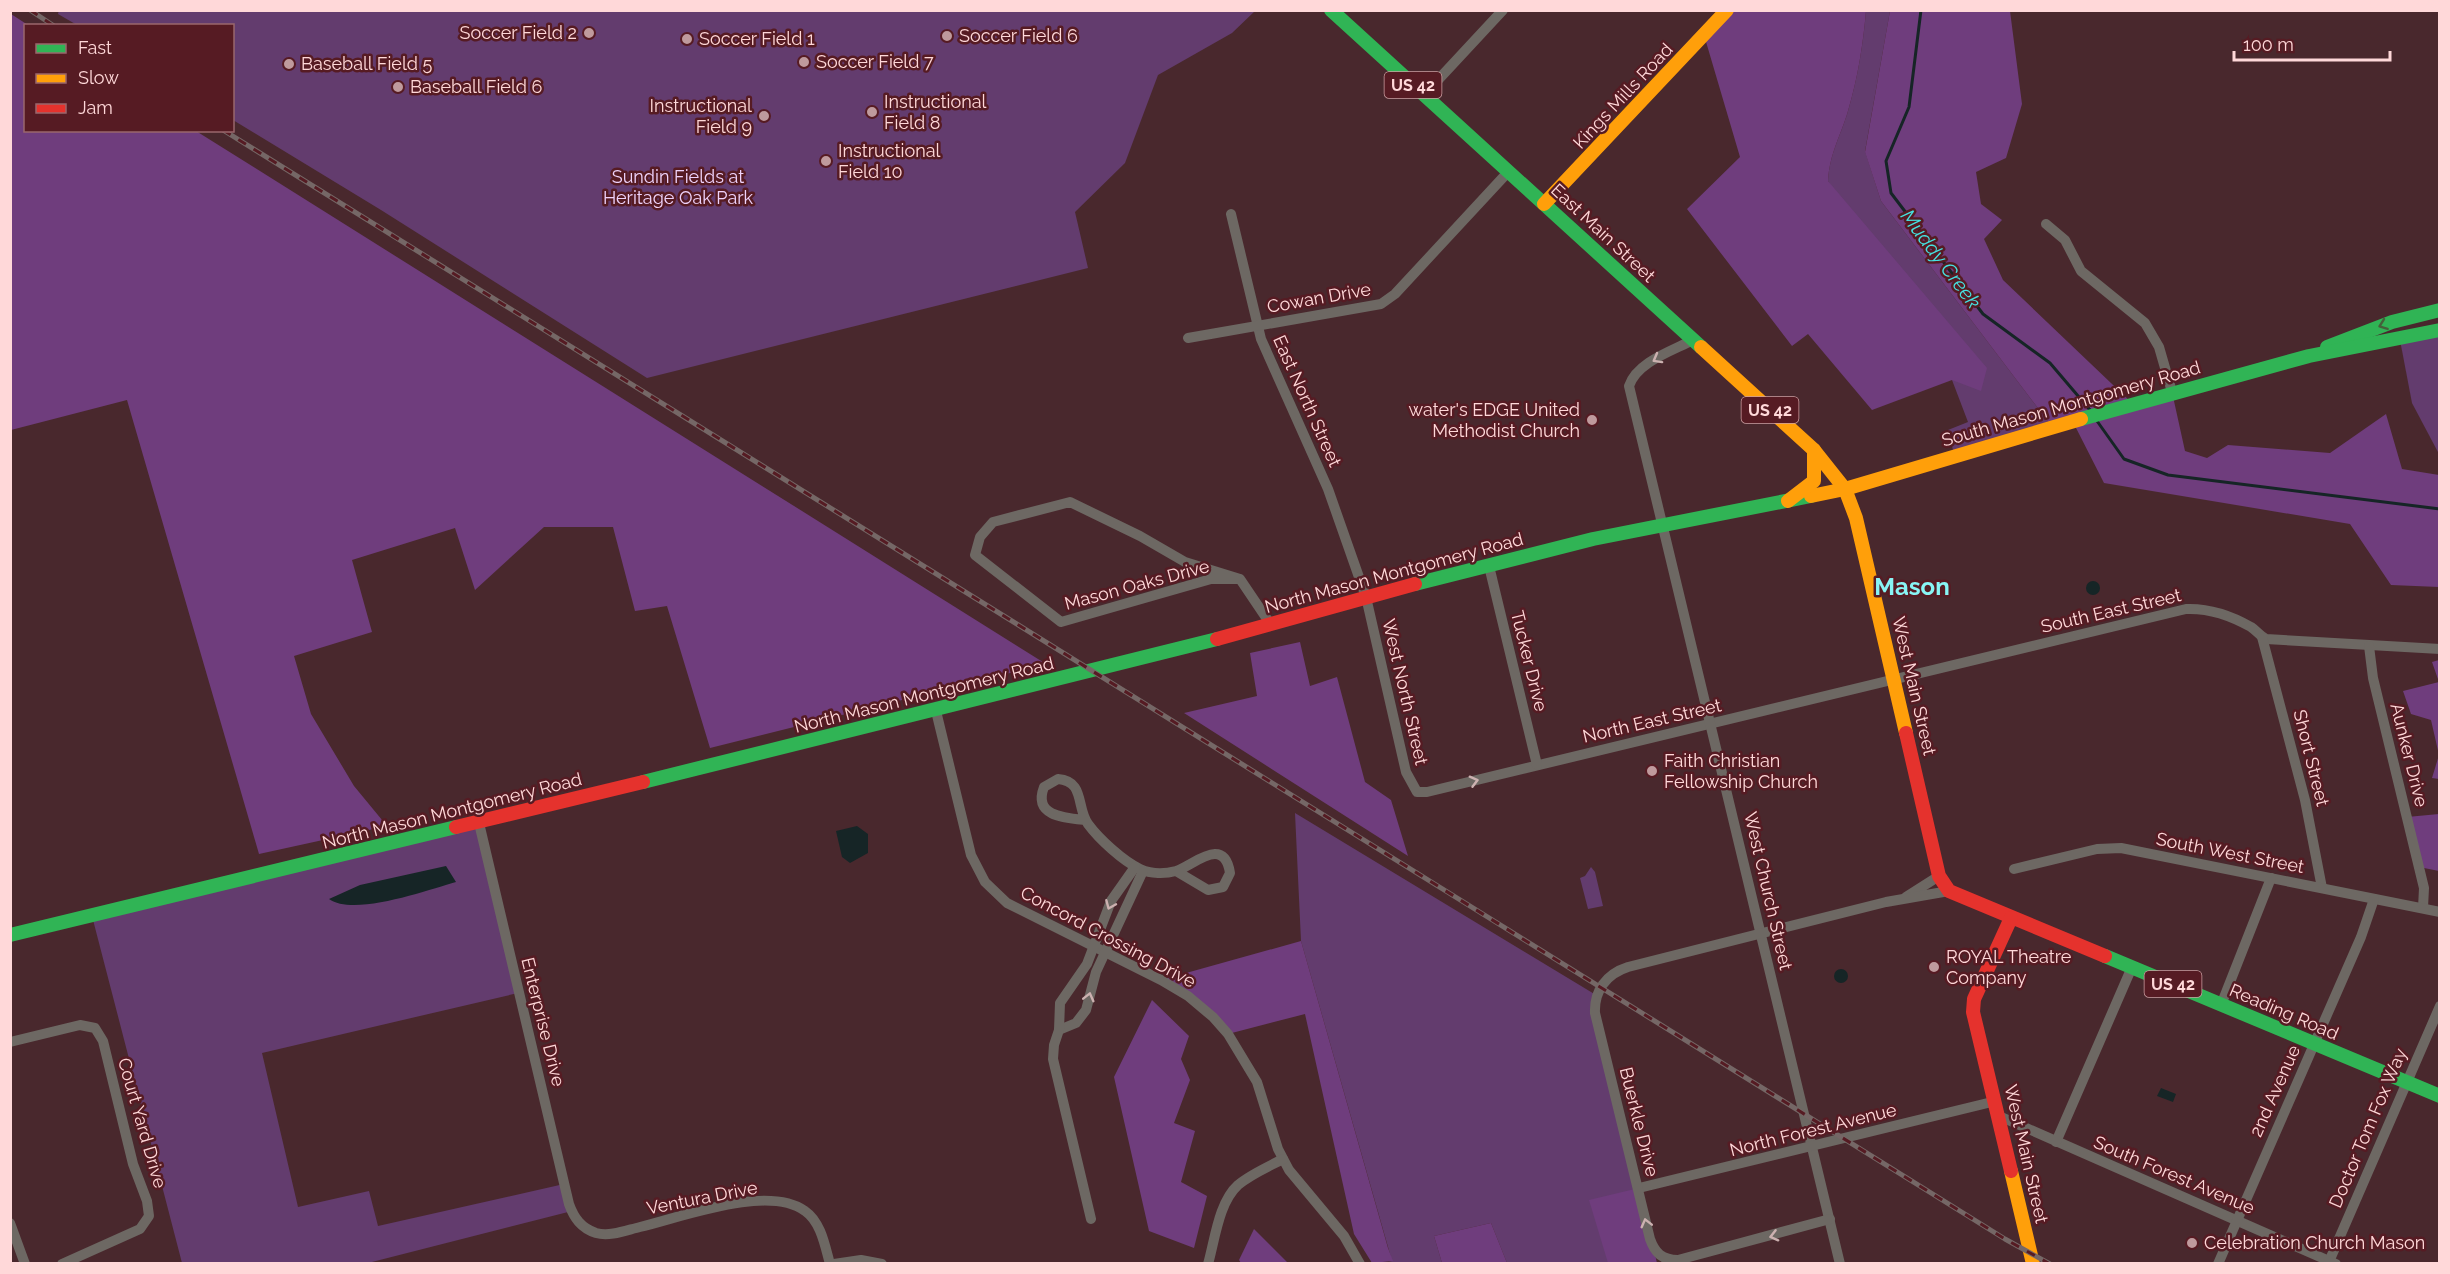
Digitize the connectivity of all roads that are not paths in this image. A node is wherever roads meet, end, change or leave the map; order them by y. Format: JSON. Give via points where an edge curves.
{"nodes":[{"id":1,"x":1331,"y":10,"type":"edge"},
{"id":2,"x":1503,"y":10,"type":"edge"},
{"id":3,"x":1727,"y":10,"type":"edge"},
{"id":4,"x":1424,"y":95,"type":"junction"},
{"id":5,"x":1509,"y":171,"type":"junction"},
{"id":6,"x":1545,"y":204,"type":"junction"},
{"id":7,"x":1232,"y":214,"type":"dead end"},
{"id":8,"x":2046,"y":224,"type":"dead end"},
{"id":9,"x":2439,"y":310,"type":"edge"},
{"id":10,"x":1256,"y":326,"type":"junction"},
{"id":11,"x":2439,"y":330,"type":"edge"},
{"id":12,"x":1188,"y":338,"type":"dead end"},
{"id":13,"x":1693,"y":340,"type":"junction"},
{"id":14,"x":2309,"y":356,"type":"junction"},
{"id":15,"x":2172,"y":392,"type":"junction"},
{"id":16,"x":1814,"y":450,"type":"junction"},
{"id":17,"x":1845,"y":489,"type":"junction"},
{"id":18,"x":1788,"y":501,"type":"junction"},
{"id":19,"x":1662,"y":526,"type":"junction"},
{"id":20,"x":1489,"y":566,"type":"junction"},
{"id":21,"x":1240,"y":579,"type":"junction"},
{"id":22,"x":1366,"y":597,"type":"junction"},
{"id":23,"x":1271,"y":626,"type":"junction"},
{"id":24,"x":2262,"y":637,"type":"junction"},
{"id":25,"x":2369,"y":646,"type":"junction"},
{"id":26,"x":2439,"y":649,"type":"edge"},
{"id":27,"x":1894,"y":680,"type":"junction"},
{"id":28,"x":936,"y":711,"type":"junction"},
{"id":29,"x":1711,"y":724,"type":"junction"},
{"id":30,"x":1537,"y":765,"type":"junction"},
{"id":31,"x":1417,"y":792,"type":"joint"},
{"id":32,"x":1085,"y":820,"type":"junction"},
{"id":33,"x":478,"y":823,"type":"junction"},
{"id":34,"x":1139,"y":869,"type":"junction"},
{"id":35,"x":2014,"y":869,"type":"dead end"},
{"id":36,"x":1176,"y":871,"type":"junction"},
{"id":37,"x":1939,"y":876,"type":"junction"},
{"id":38,"x":2271,"y":878,"type":"junction"},
{"id":39,"x":2322,"y":888,"type":"junction"},
{"id":40,"x":1949,"y":891,"type":"junction"},
{"id":41,"x":2374,"y":898,"type":"junction"},
{"id":42,"x":1900,"y":900,"type":"junction"},
{"id":43,"x":2423,"y":908,"type":"junction"},
{"id":44,"x":2439,"y":912,"type":"edge"},
{"id":45,"x":2011,"y":918,"type":"junction"},
{"id":46,"x":1761,"y":934,"type":"junction"},
{"id":47,"x":10,"y":935,"type":"edge"},
{"id":48,"x":1094,"y":947,"type":"junction"},
{"id":49,"x":1105,"y":952,"type":"junction"},
{"id":50,"x":2133,"y":967,"type":"junction"},
{"id":51,"x":2220,"y":1005,"type":"junction"},
{"id":52,"x":2439,"y":1006,"type":"edge"},
{"id":53,"x":1059,"y":1030,"type":"junction"},
{"id":54,"x":10,"y":1042,"type":"edge"},
{"id":55,"x":2314,"y":1044,"type":"junction"},
{"id":56,"x":2406,"y":1082,"type":"junction"},
{"id":57,"x":2439,"y":1096,"type":"edge"},
{"id":58,"x":1996,"y":1101,"type":"junction"},
{"id":59,"x":1999,"y":1116,"type":"junction"},
{"id":60,"x":2056,"y":1143,"type":"junction"},
{"id":61,"x":1813,"y":1147,"type":"junction"},
{"id":62,"x":1283,"y":1159,"type":"junction"},
{"id":63,"x":1639,"y":1188,"type":"junction"},
{"id":64,"x":1091,"y":1219,"type":"dead end"},
{"id":65,"x":1830,"y":1219,"type":"junction"},
{"id":66,"x":2236,"y":1220,"type":"junction"},
{"id":67,"x":10,"y":1223,"type":"edge"},
{"id":68,"x":582,"y":1226,"type":"joint"},
{"id":69,"x":2331,"y":1262,"type":"edge"},
{"id":70,"x":25,"y":1263,"type":"edge"},
{"id":71,"x":62,"y":1263,"type":"edge"},
{"id":72,"x":832,"y":1263,"type":"edge"},
{"id":73,"x":882,"y":1263,"type":"edge"},
{"id":74,"x":1208,"y":1263,"type":"edge"},
{"id":75,"x":1360,"y":1263,"type":"edge"},
{"id":76,"x":1840,"y":1263,"type":"edge"},
{"id":77,"x":2033,"y":1263,"type":"edge"},
{"id":78,"x":2218,"y":1263,"type":"edge"}],
"edges":[{"from":1,"to":4,"type":"main road","name":"East Main Street","number":"US 42"},
{"from":2,"to":4,"type":"street"},
{"from":3,"to":6,"type":"main road","name":"Kings Mills Road"},
{"from":4,"to":5,"type":"main road","name":"East Main Street","number":"US 42"},
{"from":5,"to":6,"type":"main road","name":"East Main Street","number":"US 42"},
{"from":5,"to":10,"type":"street","name":"Cowan Drive","via":[[1382,304]]},
{"from":6,"to":13,"type":"main road","name":"East Main Street","number":"US 42"},
{"from":7,"to":10,"type":"street","name":"East North Street"},
{"from":8,"to":15,"type":"street","via":[[2065,240],[2081,272],[2145,323],[2159,347]]},
{"from":9,"to":14,"type":"main road","name":"South Mason Montgomery Road","one_way":true,"via":[[2392,322]]},
{"from":10,"to":12,"type":"street","name":"Cowan Drive"},
{"from":10,"to":22,"type":"street","name":"East North Street","via":[[1328,489]]},
{"from":11,"to":14,"type":"main road","name":"South Mason Montgomery Road"},
{"from":13,"to":16,"type":"main road","name":"East Main Street","number":"US 42"},
{"from":13,"to":19,"type":"street","name":"West Church Street","one_way":true,"via":[[1641,368],[1629,386]]},
{"from":14,"to":15,"type":"main road","name":"South Mason Montgomery Road"},
{"from":15,"to":17,"type":"main road","name":"South Mason Montgomery Road"},
{"from":16,"to":17,"type":"main road","name":"East Main Street","number":"US 42"},
{"from":16,"to":18,"type":"main road","via":[[1814,481]]},
{"from":17,"to":18,"type":"main road","name":"North Mason Montgomery Road"},
{"from":17,"to":27,"type":"main road","name":"West Main Street","number":"US 42","via":[[1856,518]]},
{"from":18,"to":19,"type":"main road","name":"North Mason Montgomery Road"},
{"from":19,"to":20,"type":"main road","name":"North Mason Montgomery Road"},
{"from":19,"to":29,"type":"street","name":"West Church Street"},
{"from":20,"to":22,"type":"main road","name":"North Mason Montgomery Road"},
{"from":20,"to":30,"type":"street","name":"Tucker Drive"},
{"from":21,"to":21,"type":"street","name":"Mason Oaks Drive","via":[[1185,562],[1070,502],[993,522],[980,537],[975,555],[1061,622],[1211,579]]},
{"from":21,"to":23,"type":"street"},
{"from":22,"to":23,"type":"main road","name":"North Mason Montgomery Road"},
{"from":22,"to":31,"type":"street","name":"West North Street","via":[[1407,772]]},
{"from":23,"to":28,"type":"main road","name":"North Mason Montgomery Road"},
{"from":24,"to":25,"type":"street","name":"South East Street"},
{"from":24,"to":27,"type":"street","name":"South East Street","via":[[2225,614],[2202,608],[2186,609]]},
{"from":24,"to":39,"type":"street","name":"Short Street"},
{"from":25,"to":26,"type":"street","name":"South East Street"},
{"from":25,"to":43,"type":"street","name":"Aunker Drive","via":[[2373,678],[2424,888]]},
{"from":27,"to":29,"type":"street","name":"North East Street"},
{"from":27,"to":37,"type":"main road","name":"West Main Street","number":"US 42"},
{"from":28,"to":33,"type":"main road","name":"North Mason Montgomery Road"},
{"from":28,"to":48,"type":"street","name":"Concord Crossing Drive","via":[[971,855],[985,882],[1007,903]]},
{"from":29,"to":30,"type":"street","name":"North East Street"},
{"from":29,"to":46,"type":"street","name":"West Church Street"},
{"from":31,"to":30,"type":"street","name":"North East Street","one_way":true},
{"from":32,"to":32,"type":"street","via":[[1059,817],[1045,809],[1044,787],[1058,779],[1072,783],[1080,796]]},
{"from":32,"to":34,"type":"street"},
{"from":33,"to":47,"type":"main road","name":"North Mason Montgomery Road"},
{"from":33,"to":68,"type":"street","name":"Enterprise Drive","via":[[569,1204]]},
{"from":34,"to":36,"type":"street"},
{"from":34,"to":48,"type":"street","one_way":true,"via":[[1111,901]]},
{"from":34,"to":49,"type":"street"},
{"from":35,"to":38,"type":"street","name":"South West Street","via":[[2115,848]]},
{"from":36,"to":36,"type":"street","via":[[1203,856],[1218,855],[1225,859],[1230,873],[1223,887],[1208,890]]},
{"from":37,"to":40,"type":"main road","name":"West Main Street","number":"US 42"},
{"from":37,"to":42,"type":"street"},
{"from":38,"to":39,"type":"street","name":"South West Street"},
{"from":38,"to":51,"type":"street"},
{"from":39,"to":41,"type":"street","name":"South West Street"},
{"from":40,"to":42,"type":"street"},
{"from":40,"to":45,"type":"main road","name":"Reading Road","number":"US 42"},
{"from":41,"to":43,"type":"street","name":"South West Street"},
{"from":41,"to":55,"type":"street","name":"2nd Avenue"},
{"from":42,"to":46,"type":"street"},
{"from":43,"to":44,"type":"street","name":"South West Street"},
{"from":45,"to":50,"type":"main road","name":"Reading Road","number":"US 42"},
{"from":45,"to":58,"type":"main road","name":"West Main Street","via":[[1974,999],[1973,1012]]},
{"from":46,"to":61,"type":"street","name":"West Church Street"},
{"from":46,"to":63,"type":"street","name":"Buerkle Drive","via":[[1620,969],[1596,994],[1595,1013]]},
{"from":48,"to":49,"type":"street","name":"Concord Crossing Drive"},
{"from":48,"to":53,"type":"street","via":[[1060,1003]]},
{"from":53,"to":49,"type":"street","one_way":true,"via":[[1076,1023],[1086,1010]]},
{"from":49,"to":62,"type":"street","name":"Concord Crossing Drive","via":[[1188,996],[1228,1034],[1257,1082]]},
{"from":50,"to":51,"type":"main road","name":"Reading Road","number":"US 42"},
{"from":50,"to":60,"type":"street"},
{"from":51,"to":55,"type":"main road","name":"Reading Road","number":"US 42"},
{"from":52,"to":56,"type":"street","name":"Doctor Tom Fox Way"},
{"from":53,"to":64,"type":"street","via":[[1053,1059]]},
{"from":54,"to":71,"type":"street","name":"Court Yard Drive","via":[[80,1025],[95,1028],[103,1041],[133,1164],[147,1201],[149,1216],[141,1229]]},
{"from":55,"to":56,"type":"main road","name":"Reading Road","number":"US 42"},
{"from":55,"to":66,"type":"street","name":"2nd Avenue"},
{"from":56,"to":57,"type":"main road","name":"Reading Road","number":"US 42"},
{"from":56,"to":69,"type":"street","name":"Doctor Tom Fox Way"},
{"from":58,"to":59,"type":"main road","name":"West Main Street"},
{"from":58,"to":61,"type":"street","name":"North Forest Avenue"},
{"from":59,"to":60,"type":"street","name":"South Forest Avenue"},
{"from":59,"to":77,"type":"main road","name":"West Main Street"},
{"from":60,"to":66,"type":"street","name":"South Forest Avenue"},
{"from":61,"to":63,"type":"street","name":"North Forest Avenue"},
{"from":61,"to":65,"type":"street","name":"West Church Street"},
{"from":62,"to":74,"type":"street","via":[[1233,1190],[1225,1204]]},
{"from":62,"to":75,"type":"street","name":"Concord Crossing Drive","via":[[1344,1236]]},
{"from":65,"to":63,"type":"street","name":"Buerkle Drive","one_way":true,"via":[[1678,1260],[1660,1256],[1650,1239]]},
{"from":65,"to":76,"type":"street","name":"West Church Street"},
{"from":66,"to":69,"type":"street","name":"South Forest Avenue"},
{"from":66,"to":78,"type":"street","name":"2nd Avenue"},
{"from":67,"to":70,"type":"street"},
{"from":68,"to":72,"type":"street","name":"Ventura Drive","via":[[606,1234],[752,1201],[780,1202],[805,1211],[818,1226]]},
{"from":72,"to":73,"type":"street"}]}
